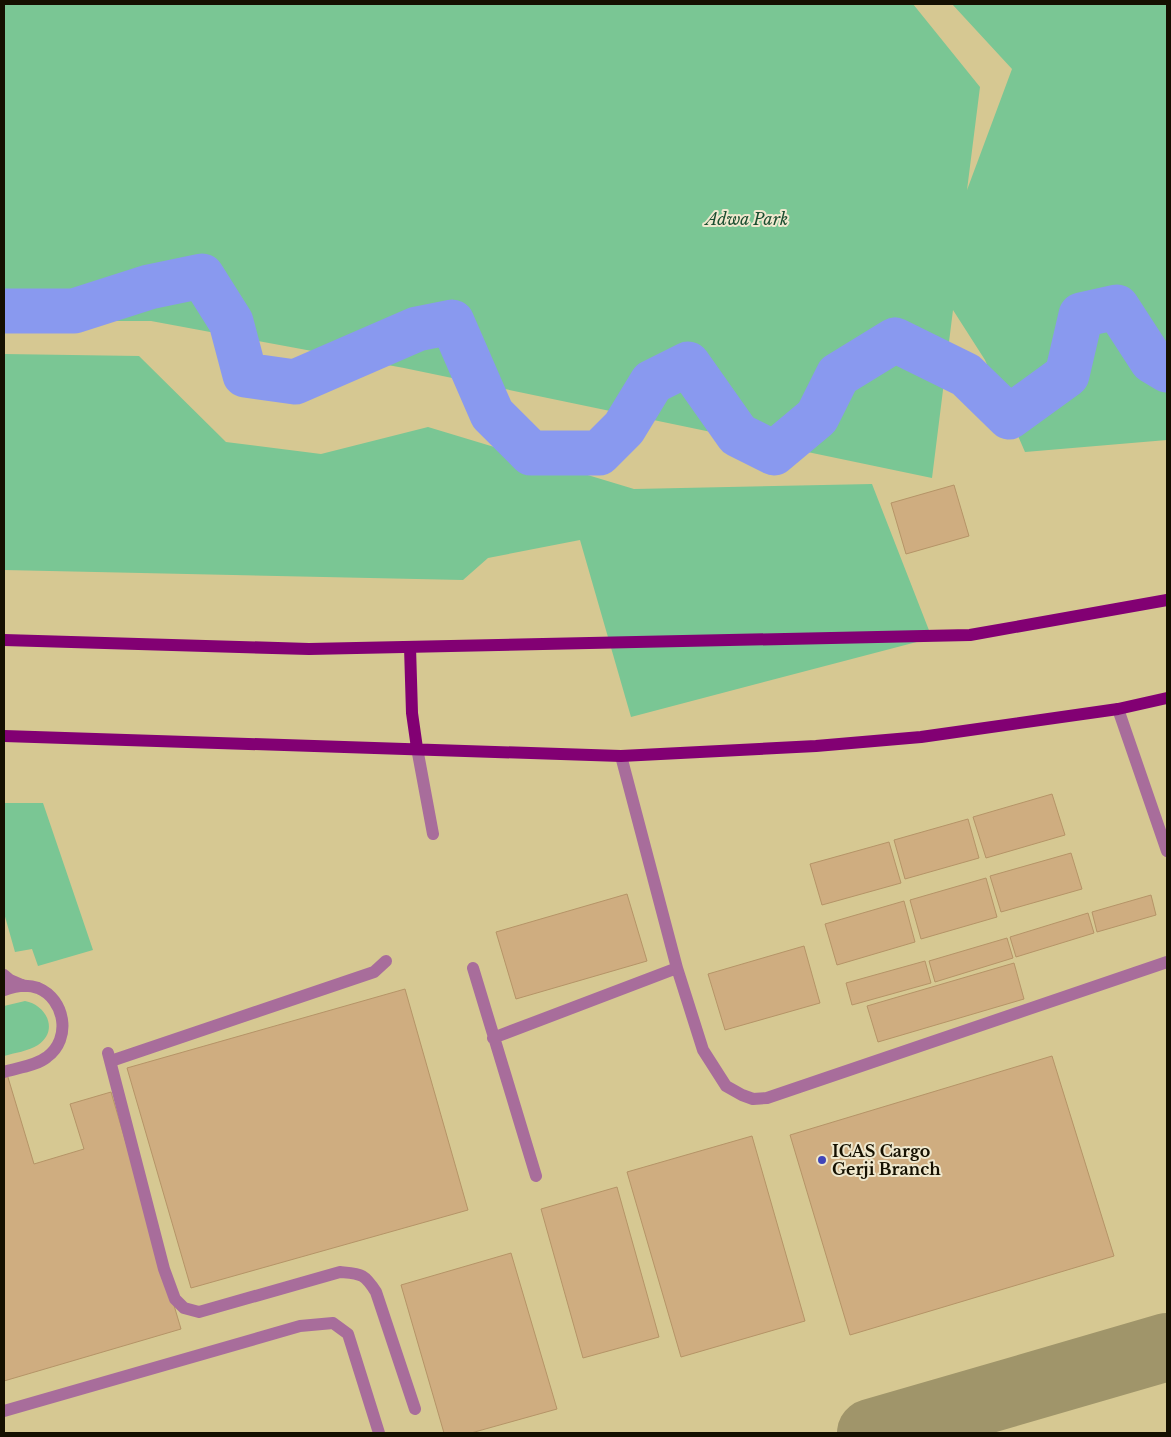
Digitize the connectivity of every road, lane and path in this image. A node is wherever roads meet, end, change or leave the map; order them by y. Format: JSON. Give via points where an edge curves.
{"nodes":[{"id":1,"x":1167,"y":600,"type":"edge"},
{"id":2,"x":4,"y":640,"type":"edge"},
{"id":3,"x":410,"y":647,"type":"junction"},
{"id":4,"x":1167,"y":698,"type":"edge"},
{"id":5,"x":1118,"y":709,"type":"junction"},
{"id":6,"x":4,"y":736,"type":"edge"},
{"id":7,"x":417,"y":748,"type":"junction"},
{"id":8,"x":621,"y":756,"type":"junction"},
{"id":9,"x":433,"y":834,"type":"dead end"},
{"id":10,"x":1167,"y":851,"type":"edge"},
{"id":11,"x":386,"y":961,"type":"dead end"},
{"id":12,"x":1167,"y":962,"type":"edge"},
{"id":13,"x":473,"y":968,"type":"dead end"},
{"id":14,"x":677,"y":968,"type":"junction"},
{"id":15,"x":4,"y":975,"type":"edge"},
{"id":16,"x":24,"y":986,"type":"junction"},
{"id":17,"x":4,"y":990,"type":"edge"},
{"id":18,"x":493,"y":1038,"type":"junction"},
{"id":19,"x":4,"y":1072,"type":"edge"},
{"id":20,"x":536,"y":1176,"type":"dead end"},
{"id":21,"x":415,"y":1409,"type":"dead end"},
{"id":22,"x":4,"y":1411,"type":"edge"},
{"id":23,"x":378,"y":1433,"type":"edge"}],
"edges":[{"from":1,"to":3,"type":"main road","via":[[970,635]]},
{"from":2,"to":3,"type":"main road","via":[[309,649]]},
{"from":3,"to":7,"type":"main road","via":[[412,713]]},
{"from":4,"to":5,"type":"main road"},
{"from":5,"to":8,"type":"main road","via":[[921,737]]},
{"from":5,"to":10,"type":"lane"},
{"from":6,"to":7,"type":"main road"},
{"from":7,"to":8,"type":"main road"},
{"from":7,"to":9,"type":"lane"},
{"from":8,"to":14,"type":"lane"},
{"from":11,"to":21,"type":"lane","via":[[374,972],[109,1057],[164,1269],[175,1299],[184,1308],[199,1312],[340,1272],[367,1278],[376,1292]]},
{"from":12,"to":14,"type":"lane","via":[[767,1098],[752,1099],[726,1086],[704,1050]]},
{"from":13,"to":18,"type":"lane"},
{"from":14,"to":18,"type":"lane"},
{"from":15,"to":16,"type":"lane"},
{"from":16,"to":17,"type":"lane"},
{"from":16,"to":19,"type":"lane","via":[[37,988],[56,1003],[62,1014],[61,1038],[47,1058]]},
{"from":18,"to":20,"type":"lane"},
{"from":22,"to":23,"type":"lane","via":[[300,1326],[333,1323],[348,1334]]}]}
